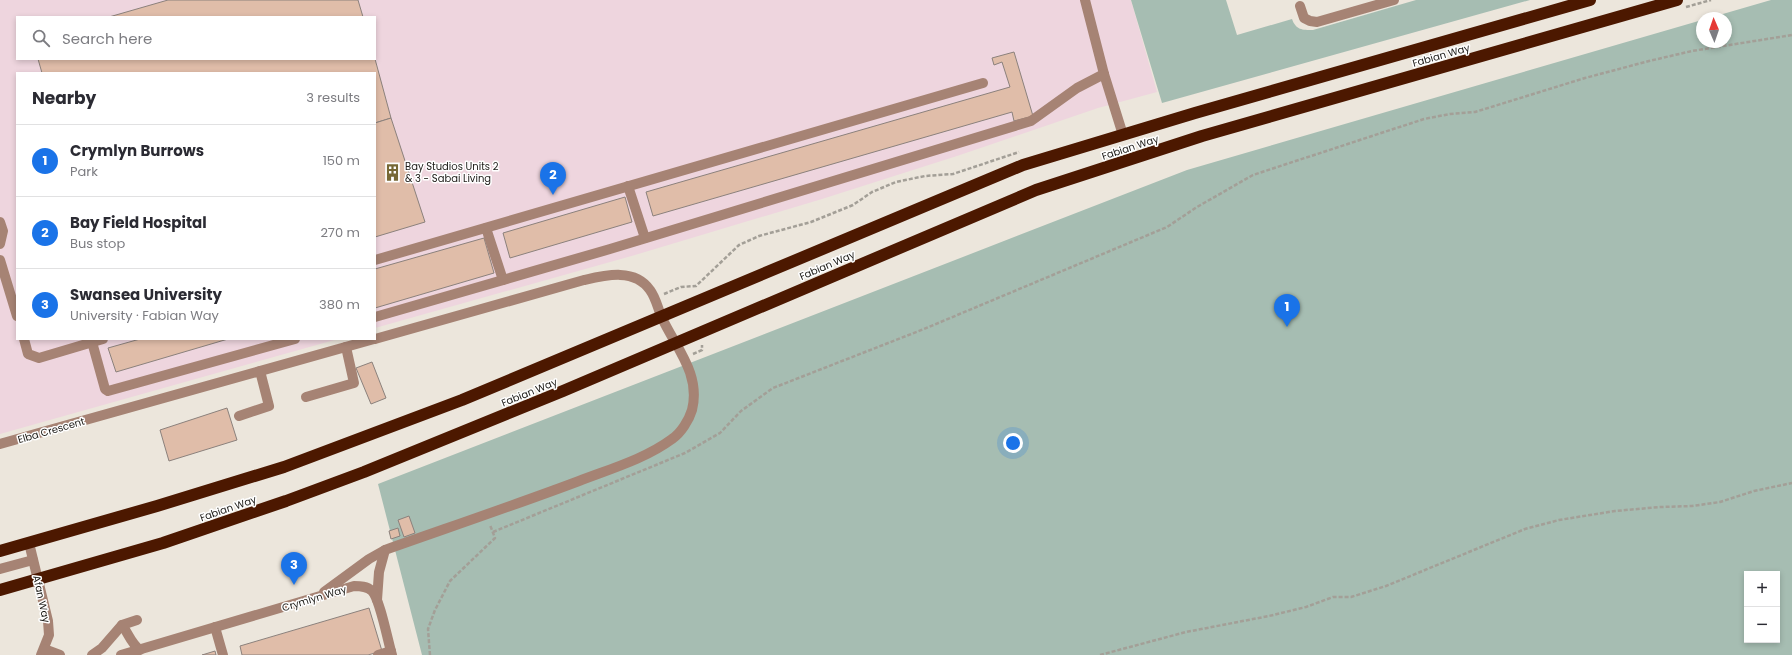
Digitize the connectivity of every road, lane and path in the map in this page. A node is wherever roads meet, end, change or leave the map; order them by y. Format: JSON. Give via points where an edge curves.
{"nodes":[{"id":1,"x":1085,"y":0,"type":"edge"},
{"id":2,"x":1394,"y":0,"type":"edge"},
{"id":3,"x":1590,"y":0,"type":"edge"},
{"id":4,"x":1711,"y":0,"type":"edge"},
{"id":5,"x":1681,"y":4,"type":"edge"},
{"id":6,"x":1300,"y":6,"type":"dead end"},
{"id":7,"x":1792,"y":35,"type":"edge"},
{"id":8,"x":1104,"y":74,"type":"junction"},
{"id":9,"x":983,"y":83,"type":"dead end"},
{"id":10,"x":1123,"y":135,"type":"junction"},
{"id":11,"x":628,"y":186,"type":"junction"},
{"id":12,"x":0,"y":222,"type":"edge"},
{"id":13,"x":486,"y":228,"type":"junction"},
{"id":14,"x":645,"y":238,"type":"junction"},
{"id":15,"x":0,"y":244,"type":"edge"},
{"id":16,"x":0,"y":260,"type":"edge"},
{"id":17,"x":376,"y":260,"type":"edge"},
{"id":18,"x":503,"y":280,"type":"junction"},
{"id":19,"x":16,"y":313,"type":"edge"},
{"id":20,"x":376,"y":317,"type":"edge"},
{"id":21,"x":661,"y":317,"type":"junction"},
{"id":22,"x":376,"y":339,"type":"edge"},
{"id":23,"x":24,"y":340,"type":"edge"},
{"id":24,"x":99,"y":340,"type":"edge"},
{"id":25,"x":291,"y":340,"type":"edge"},
{"id":26,"x":371,"y":340,"type":"edge"},
{"id":27,"x":704,"y":341,"type":"dead end"},
{"id":28,"x":92,"y":342,"type":"junction"},
{"id":29,"x":674,"y":343,"type":"junction"},
{"id":30,"x":346,"y":347,"type":"junction"},
{"id":31,"x":684,"y":357,"type":"junction"},
{"id":32,"x":260,"y":371,"type":"junction"},
{"id":33,"x":306,"y":397,"type":"dead end"},
{"id":34,"x":239,"y":416,"type":"dead end"},
{"id":35,"x":0,"y":444,"type":"edge"},
{"id":36,"x":1792,"y":483,"type":"edge"},
{"id":37,"x":487,"y":515,"type":"junction"},
{"id":38,"x":493,"y":532,"type":"junction"},
{"id":39,"x":29,"y":543,"type":"junction"},
{"id":40,"x":385,"y":550,"type":"junction"},
{"id":41,"x":0,"y":551,"type":"edge"},
{"id":42,"x":34,"y":560,"type":"junction"},
{"id":43,"x":0,"y":569,"type":"edge"},
{"id":44,"x":39,"y":580,"type":"junction"},
{"id":45,"x":0,"y":590,"type":"edge"},
{"id":46,"x":318,"y":597,"type":"junction"},
{"id":47,"x":377,"y":600,"type":"junction"},
{"id":48,"x":137,"y":620,"type":"dead end"},
{"id":49,"x":122,"y":625,"type":"junction"},
{"id":50,"x":215,"y":627,"type":"junction"},
{"id":51,"x":140,"y":650,"type":"junction"},
{"id":52,"x":43,"y":652,"type":"edge"},
{"id":53,"x":391,"y":653,"type":"edge"},
{"id":54,"x":60,"y":655,"type":"edge"},
{"id":55,"x":92,"y":655,"type":"edge"},
{"id":56,"x":121,"y":655,"type":"edge"},
{"id":57,"x":223,"y":655,"type":"edge"},
{"id":58,"x":378,"y":655,"type":"edge"},
{"id":59,"x":430,"y":655,"type":"edge"},
{"id":60,"x":1100,"y":655,"type":"edge"}],
"edges":[{"from":1,"to":8,"type":"street"},
{"from":2,"to":6,"type":"street","via":[[1317,22],[1304,18]]},
{"from":3,"to":10,"type":"highway","name":"Fabian Way"},
{"from":4,"to":5,"type":"path"},
{"from":5,"to":29,"type":"highway","name":"Fabian Way","via":[[1202,136],[1036,190]]},
{"from":7,"to":38,"type":"path","via":[[1649,61],[1475,112],[1424,119],[1253,175],[1167,227],[924,329],[773,388],[741,411],[720,433],[685,453]]},
{"from":8,"to":10,"type":"street"},
{"from":8,"to":14,"type":"street","via":[[1077,88],[1031,121]]},
{"from":9,"to":11,"type":"street"},
{"from":10,"to":21,"type":"highway","name":"Fabian Way","via":[[1023,165]]},
{"from":11,"to":13,"type":"street"},
{"from":11,"to":14,"type":"street"},
{"from":12,"to":15,"type":"street","via":[[3,231]]},
{"from":13,"to":17,"type":"street"},
{"from":13,"to":18,"type":"street"},
{"from":14,"to":18,"type":"street"},
{"from":16,"to":19,"type":"street"},
{"from":18,"to":20,"type":"street"},
{"from":21,"to":22,"type":"street","name":"Elba Crescent","via":[[651,291],[637,278],[623,275],[602,276]]},
{"from":21,"to":29,"type":"street","name":"Elba Crescent"},
{"from":21,"to":39,"type":"highway","name":"Fabian Way","via":[[462,400],[284,467]]},
{"from":23,"to":28,"type":"street","via":[[28,354],[39,358]]},
{"from":24,"to":28,"type":"street"},
{"from":25,"to":28,"type":"street","via":[[108,391],[105,389]]},
{"from":26,"to":30,"type":"street","name":"Elba Crescent"},
{"from":27,"to":31,"type":"path","via":[[702,350]]},
{"from":29,"to":31,"type":"street","name":"Elba Crescent"},
{"from":29,"to":44,"type":"highway","name":"Fabian Way","via":[[473,428],[286,501],[163,543]]},
{"from":30,"to":32,"type":"street","name":"Elba Crescent"},
{"from":30,"to":33,"type":"street","via":[[354,383]]},
{"from":31,"to":37,"type":"street","name":"Elba Crescent","via":[[695,391],[692,411],[674,439],[619,466]]},
{"from":32,"to":34,"type":"street","via":[[269,406]]},
{"from":32,"to":35,"type":"street","name":"Elba Crescent"},
{"from":36,"to":60,"type":"path","via":[[1706,504],[1615,511],[1559,520],[1526,529],[1365,593],[1351,597],[1333,597],[1306,607],[1186,632]]},
{"from":37,"to":38,"type":"path"},
{"from":37,"to":40,"type":"street","name":"Elba Crescent"},
{"from":38,"to":59,"type":"path","via":[[495,538],[450,581],[435,610],[428,629]]},
{"from":39,"to":41,"type":"highway","name":"Fabian Way"},
{"from":39,"to":42,"type":"street","name":"Afan Way"},
{"from":40,"to":46,"type":"street","name":"Elba Crescent","via":[[368,559]]},
{"from":40,"to":47,"type":"street","via":[[379,572]]},
{"from":42,"to":43,"type":"street"},
{"from":42,"to":44,"type":"street","name":"Afan Way"},
{"from":44,"to":45,"type":"highway","name":"Fabian Way"},
{"from":44,"to":52,"type":"street","name":"Afan Way","via":[[49,635]]},
{"from":46,"to":47,"type":"street","name":"Crymlyn Way","via":[[354,586],[364,586],[372,591]]},
{"from":46,"to":50,"type":"street","name":"Crymlyn Way"},
{"from":47,"to":53,"type":"street","name":"Crymlyn Way"},
{"from":48,"to":49,"type":"street"},
{"from":49,"to":51,"type":"street","via":[[129,634],[130,642]]},
{"from":49,"to":55,"type":"street","via":[[102,648]]},
{"from":50,"to":51,"type":"street","name":"Crymlyn Way"},
{"from":50,"to":57,"type":"street"},
{"from":51,"to":56,"type":"street","name":"Crymlyn Way"},
{"from":52,"to":54,"type":"street"},
{"from":53,"to":58,"type":"street"}]}
